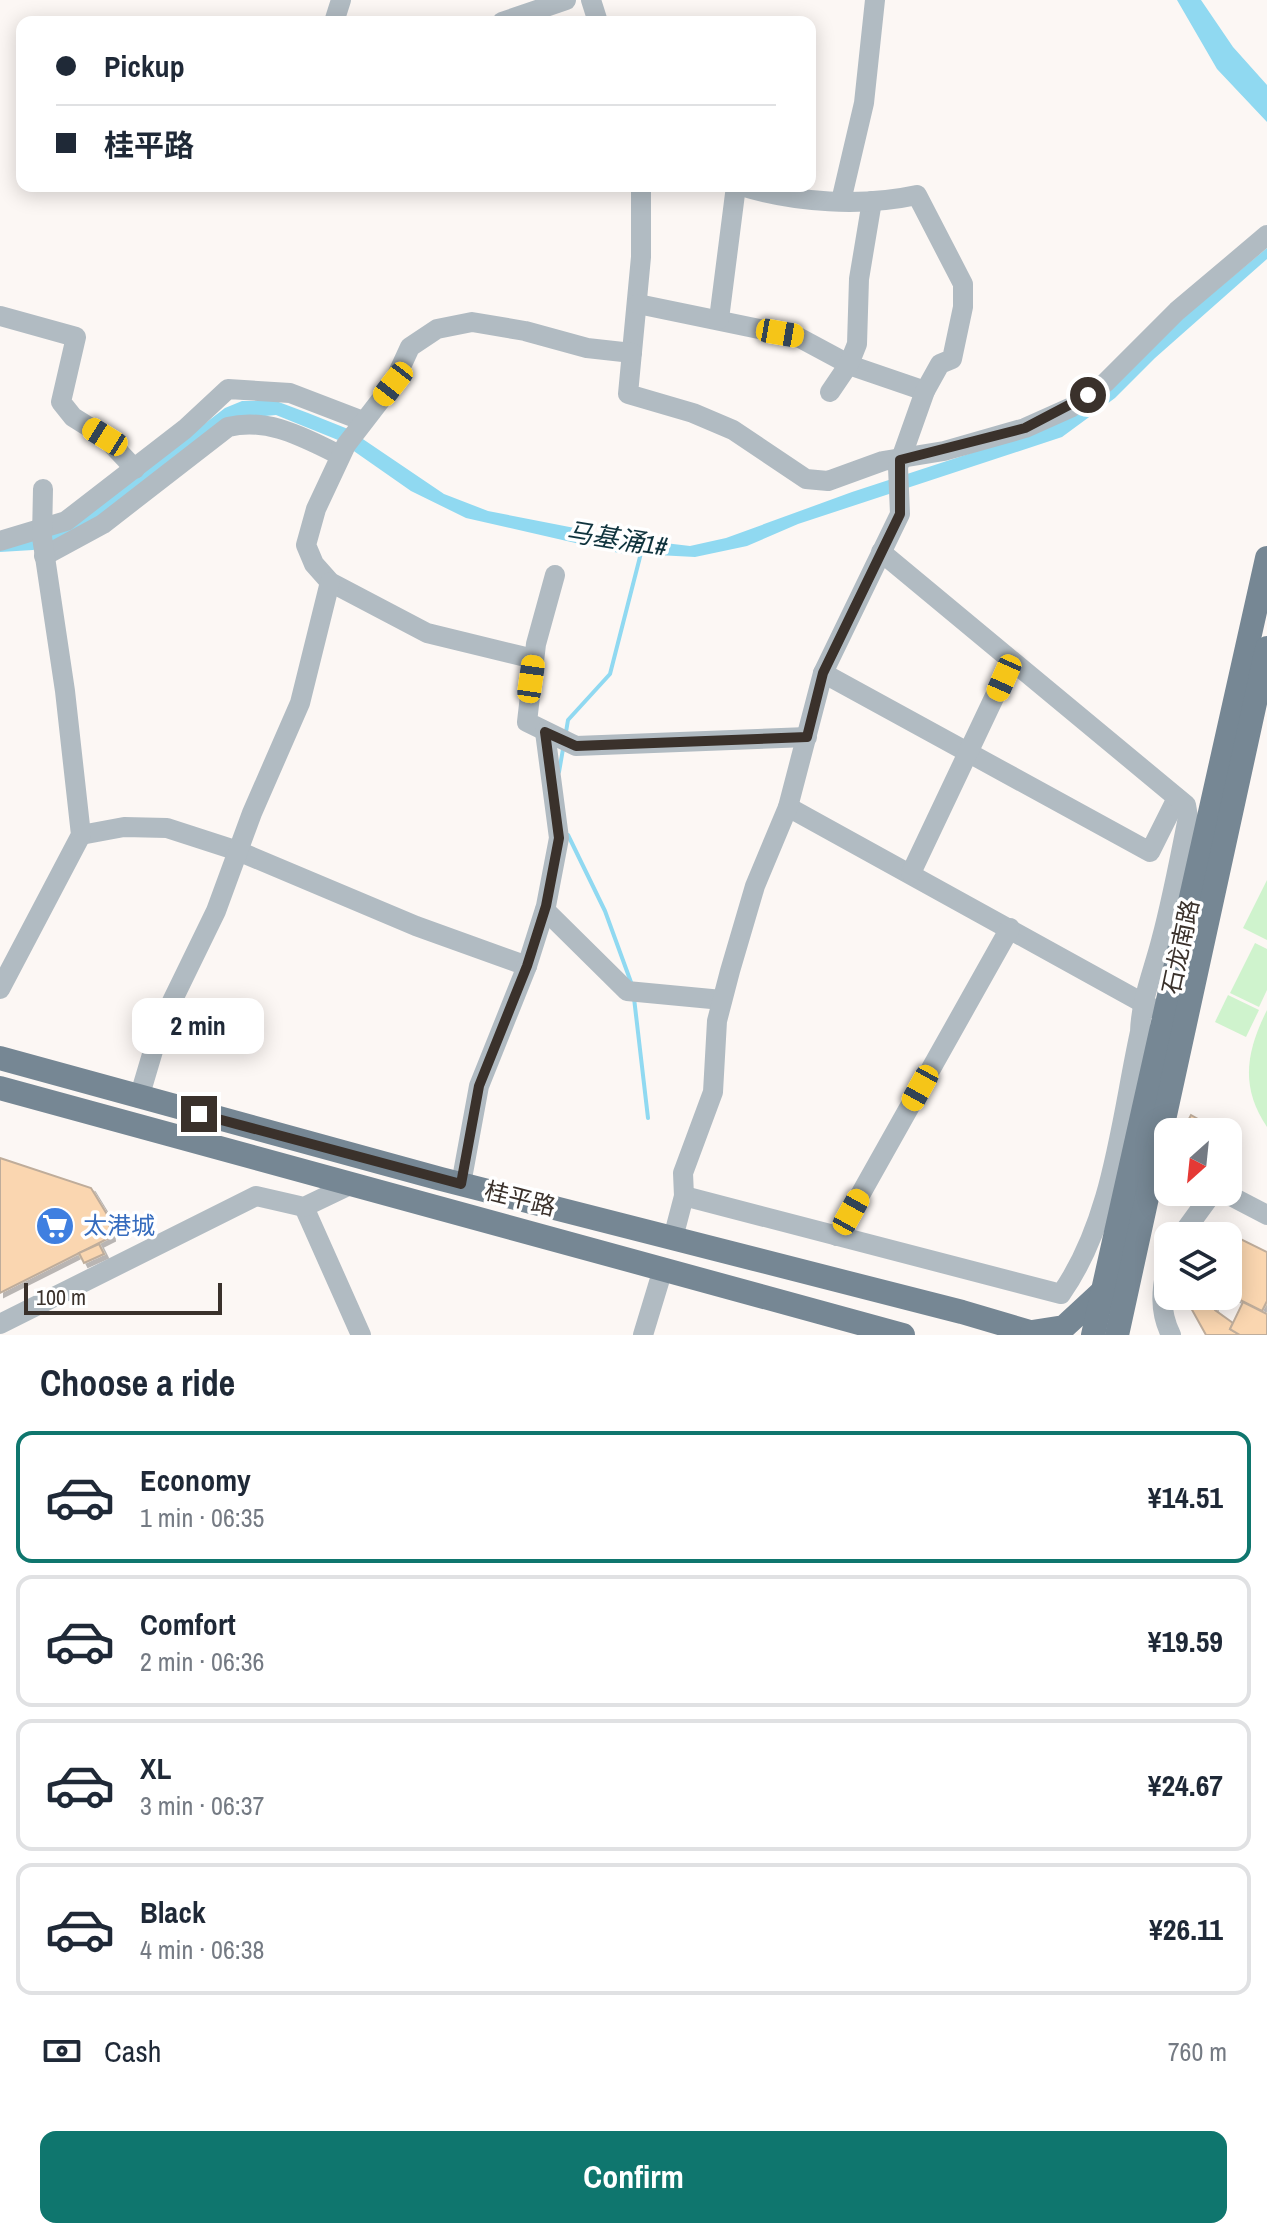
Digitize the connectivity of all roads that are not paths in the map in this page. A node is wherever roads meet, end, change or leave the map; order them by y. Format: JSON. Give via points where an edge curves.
{"nodes":[{"id":1,"x":566,"y":0,"type":"edge"},
{"id":2,"x":875,"y":0,"type":"edge"},
{"id":3,"x":519,"y":6,"type":"edge"},
{"id":4,"x":641,"y":192,"type":"edge"},
{"id":5,"x":738,"y":192,"type":"edge"},
{"id":6,"x":780,"y":192,"type":"edge"},
{"id":7,"x":841,"y":201,"type":"junction"},
{"id":8,"x":872,"y":201,"type":"junction"},
{"id":9,"x":1267,"y":235,"type":"edge"},
{"id":10,"x":638,"y":304,"type":"junction"},
{"id":11,"x":0,"y":316,"type":"edge"},
{"id":12,"x":719,"y":319,"type":"junction"},
{"id":13,"x":632,"y":353,"type":"junction"},
{"id":14,"x":849,"y":364,"type":"junction"},
{"id":15,"x":925,"y":391,"type":"junction"},
{"id":16,"x":830,"y":392,"type":"dead end"},
{"id":17,"x":360,"y":424,"type":"junction"},
{"id":18,"x":343,"y":450,"type":"junction"},
{"id":19,"x":135,"y":469,"type":"junction"},
{"id":20,"x":899,"y":472,"type":"junction"},
{"id":21,"x":43,"y":489,"type":"dead end"},
{"id":22,"x":0,"y":541,"type":"edge"},
{"id":23,"x":42,"y":544,"type":"junction"},
{"id":24,"x":881,"y":552,"type":"junction"},
{"id":25,"x":1267,"y":558,"type":"edge"},
{"id":26,"x":555,"y":575,"type":"dead end"},
{"id":27,"x":330,"y":582,"type":"junction"},
{"id":28,"x":1267,"y":648,"type":"edge"},
{"id":29,"x":534,"y":659,"type":"junction"},
{"id":30,"x":1011,"y":662,"type":"junction"},
{"id":31,"x":823,"y":673,"type":"junction"},
{"id":32,"x":1260,"y":716,"type":"edge"},
{"id":33,"x":807,"y":737,"type":"junction"},
{"id":34,"x":560,"y":740,"type":"junction"},
{"id":35,"x":968,"y":752,"type":"junction"},
{"id":36,"x":1177,"y":798,"type":"junction"},
{"id":37,"x":788,"y":807,"type":"junction"},
{"id":38,"x":81,"y":835,"type":"junction"},
{"id":39,"x":238,"y":851,"type":"junction"},
{"id":40,"x":911,"y":873,"type":"junction"},
{"id":41,"x":1186,"y":881,"type":"junction"},
{"id":42,"x":545,"y":910,"type":"junction"},
{"id":43,"x":1010,"y":928,"type":"junction"},
{"id":44,"x":527,"y":966,"type":"junction"},
{"id":45,"x":0,"y":989,"type":"edge"},
{"id":46,"x":722,"y":1000,"type":"junction"},
{"id":47,"x":1141,"y":1003,"type":"junction"},
{"id":48,"x":1166,"y":1015,"type":"junction"},
{"id":49,"x":0,"y":1058,"type":"edge"},
{"id":50,"x":0,"y":1088,"type":"edge"},
{"id":51,"x":139,"y":1098,"type":"junction"},
{"id":52,"x":1171,"y":1118,"type":"edge"},
{"id":53,"x":352,"y":1184,"type":"junction"},
{"id":54,"x":461,"y":1184,"type":"junction"},
{"id":55,"x":1154,"y":1193,"type":"edge"},
{"id":56,"x":684,"y":1196,"type":"junction"},
{"id":57,"x":1242,"y":1202,"type":"edge"},
{"id":58,"x":304,"y":1207,"type":"junction"},
{"id":59,"x":1267,"y":1215,"type":"edge"},
{"id":60,"x":837,"y":1236,"type":"junction"},
{"id":61,"x":673,"y":1238,"type":"junction"},
{"id":62,"x":663,"y":1269,"type":"junction"},
{"id":63,"x":1106,"y":1288,"type":"junction"},
{"id":64,"x":1164,"y":1310,"type":"edge"},
{"id":65,"x":0,"y":1324,"type":"edge"},
{"id":66,"x":1122,"y":1331,"type":"edge"},
{"id":67,"x":1036,"y":1334,"type":"edge"},
{"id":68,"x":361,"y":1335,"type":"edge"},
{"id":69,"x":643,"y":1335,"type":"edge"},
{"id":70,"x":903,"y":1335,"type":"edge"},
{"id":71,"x":1093,"y":1335,"type":"edge"},
{"id":72,"x":1171,"y":1335,"type":"edge"}],
"edges":[{"from":1,"to":3,"type":"street"},
{"from":2,"to":7,"type":"street","via":[[864,103]]},
{"from":4,"to":10,"type":"street"},
{"from":5,"to":12,"type":"street"},
{"from":6,"to":7,"type":"street"},
{"from":7,"to":8,"type":"street"},
{"from":8,"to":14,"type":"street","via":[[859,279],[857,344]]},
{"from":8,"to":15,"type":"street","via":[[917,195],[963,284],[952,359],[940,364]]},
{"from":9,"to":20,"type":"street","via":[[1072,407]]},
{"from":10,"to":12,"type":"street"},
{"from":10,"to":13,"type":"street"},
{"from":11,"to":19,"type":"street","via":[[76,337],[61,402]]},
{"from":12,"to":14,"type":"street","via":[[798,337]]},
{"from":13,"to":17,"type":"street","via":[[472,322],[437,329],[410,347],[393,384]]},
{"from":13,"to":20,"type":"street","via":[[628,394],[733,430],[806,479],[828,481],[883,461]]},
{"from":14,"to":15,"type":"street"},
{"from":14,"to":16,"type":"street"},
{"from":15,"to":20,"type":"street"},
{"from":17,"to":18,"type":"street"},
{"from":17,"to":19,"type":"street","via":[[290,393],[228,389]]},
{"from":18,"to":23,"type":"street","via":[[277,426],[228,427],[103,524]]},
{"from":18,"to":27,"type":"street","via":[[306,545]]},
{"from":19,"to":23,"type":"street"},
{"from":20,"to":24,"type":"street","via":[[900,514]]},
{"from":21,"to":23,"type":"street"},
{"from":22,"to":23,"type":"street"},
{"from":23,"to":38,"type":"street"},
{"from":24,"to":30,"type":"street"},
{"from":24,"to":31,"type":"street"},
{"from":25,"to":41,"type":"main road","name":"石龙南路"},
{"from":26,"to":29,"type":"street"},
{"from":27,"to":29,"type":"street","via":[[427,633]]},
{"from":27,"to":39,"type":"street","via":[[300,703]]},
{"from":28,"to":32,"type":"main road","name":"石龙南路"},
{"from":29,"to":34,"type":"street","via":[[527,722]]},
{"from":30,"to":35,"type":"street"},
{"from":30,"to":36,"type":"street"},
{"from":31,"to":33,"type":"street"},
{"from":31,"to":35,"type":"street"},
{"from":32,"to":52,"type":"main road","name":"石龙南路"},
{"from":33,"to":34,"type":"street"},
{"from":33,"to":37,"type":"street"},
{"from":34,"to":42,"type":"street","via":[[559,838]]},
{"from":35,"to":36,"type":"street","via":[[1150,852]]},
{"from":35,"to":40,"type":"street"},
{"from":36,"to":41,"type":"street","via":[[1186,805],[1188,817]]},
{"from":37,"to":40,"type":"street"},
{"from":37,"to":46,"type":"street","via":[[755,886]]},
{"from":38,"to":39,"type":"street","via":[[124,827],[167,828]]},
{"from":38,"to":45,"type":"street"},
{"from":39,"to":44,"type":"street"},
{"from":39,"to":51,"type":"street","via":[[216,911],[161,1024]]},
{"from":40,"to":43,"type":"street"},
{"from":41,"to":47,"type":"street"},
{"from":41,"to":48,"type":"main road","name":"石龙南路"},
{"from":42,"to":44,"type":"street"},
{"from":42,"to":46,"type":"street","via":[[634,991]]},
{"from":43,"to":47,"type":"street"},
{"from":43,"to":60,"type":"street"},
{"from":44,"to":54,"type":"street","via":[[479,1086]]},
{"from":46,"to":56,"type":"street","via":[[713,1092],[683,1173]]},
{"from":47,"to":48,"type":"street"},
{"from":47,"to":60,"type":"street","via":[[1140,1032],[1097,1226],[1081,1265],[1061,1294]]},
{"from":48,"to":63,"type":"main road","name":"石龙南路"},
{"from":49,"to":51,"type":"main road","name":"桂平路"},
{"from":50,"to":53,"type":"main road","name":"桂平路"},
{"from":51,"to":54,"type":"main road","name":"桂平路"},
{"from":53,"to":58,"type":"street"},
{"from":53,"to":62,"type":"main road","name":"桂平路"},
{"from":54,"to":61,"type":"main road","name":"桂平路"},
{"from":55,"to":66,"type":"main road","name":"石龙南路"},
{"from":56,"to":60,"type":"street"},
{"from":56,"to":61,"type":"street"},
{"from":57,"to":59,"type":"street"},
{"from":58,"to":65,"type":"street","via":[[256,1196]]},
{"from":58,"to":68,"type":"street"},
{"from":61,"to":67,"type":"main road","name":"桂平路"},
{"from":62,"to":69,"type":"street"},
{"from":62,"to":70,"type":"main road","name":"桂平路"},
{"from":63,"to":67,"type":"main road","via":[[1064,1327]]},
{"from":63,"to":71,"type":"main road","name":"石龙南路"},
{"from":64,"to":72,"type":"street"}]}
